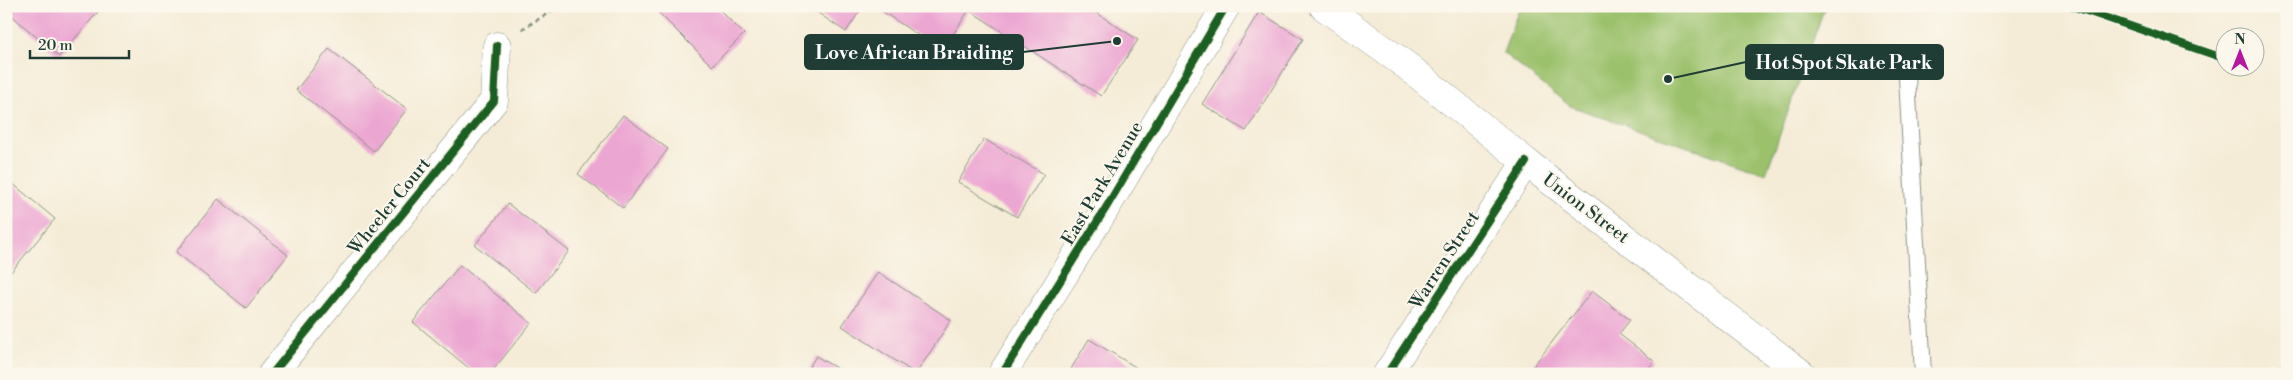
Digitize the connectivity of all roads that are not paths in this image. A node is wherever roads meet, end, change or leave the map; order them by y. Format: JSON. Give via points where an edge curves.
{"nodes":[{"id":1,"x":1226,"y":6,"type":"edge"},
{"id":2,"x":1323,"y":6,"type":"edge"},
{"id":3,"x":497,"y":46,"type":"road end"},
{"id":4,"x":1906,"y":58,"type":"dead end"},
{"id":5,"x":1526,"y":162,"type":"junction"},
{"id":6,"x":272,"y":374,"type":"edge"},
{"id":7,"x":1002,"y":374,"type":"edge"},
{"id":8,"x":1387,"y":374,"type":"edge"},
{"id":9,"x":1802,"y":374,"type":"edge"},
{"id":10,"x":1924,"y":374,"type":"edge"}],
"edges":[{"from":1,"to":7,"type":"street","name":"East Park Avenue"},
{"from":2,"to":5,"type":"street","name":"Union Street","via":[[1407,66]]},
{"from":3,"to":6,"type":"street","name":"Wheeler Court","via":[[494,101]]},
{"from":4,"to":10,"type":"lane"},
{"from":5,"to":8,"type":"street","name":"Warren Street"},
{"from":5,"to":9,"type":"street","name":"Union Street"}]}
